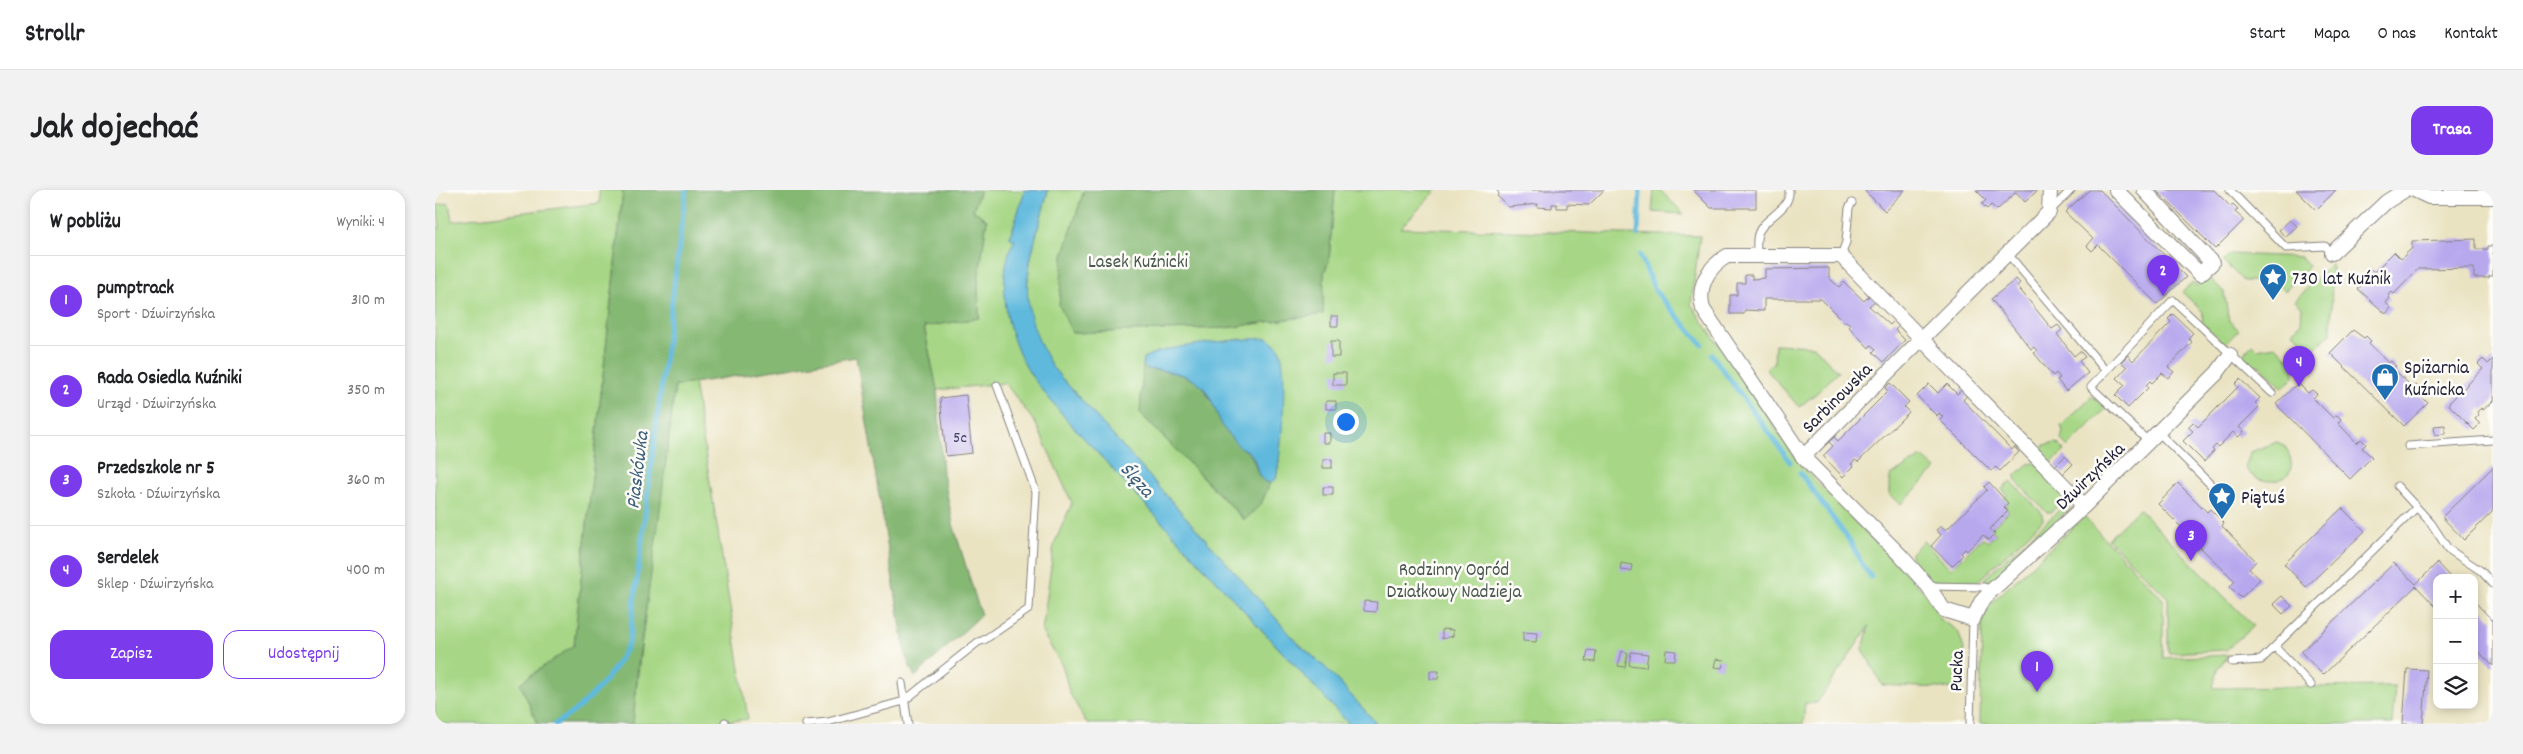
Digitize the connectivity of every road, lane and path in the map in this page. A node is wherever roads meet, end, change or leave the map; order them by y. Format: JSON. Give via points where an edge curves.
{"nodes":[{"id":1,"x":1789,"y":190,"type":"edge"},
{"id":2,"x":2050,"y":190,"type":"edge"},
{"id":3,"x":2071,"y":190,"type":"edge"},
{"id":4,"x":2116,"y":190,"type":"edge"},
{"id":5,"x":2144,"y":190,"type":"edge"},
{"id":6,"x":2230,"y":190,"type":"edge"},
{"id":7,"x":2405,"y":190,"type":"edge"},
{"id":8,"x":2414,"y":190,"type":"edge"},
{"id":9,"x":2493,"y":197,"type":"edge"},
{"id":10,"x":1852,"y":203,"type":"dead end"},
{"id":11,"x":2049,"y":212,"type":"junction"},
{"id":12,"x":2332,"y":253,"type":"joint"},
{"id":13,"x":1757,"y":254,"type":"junction"},
{"id":14,"x":2008,"y":254,"type":"junction"},
{"id":15,"x":1841,"y":256,"type":"junction"},
{"id":16,"x":1922,"y":338,"type":"junction"},
{"id":17,"x":2230,"y":355,"type":"junction"},
{"id":18,"x":2105,"y":370,"type":"junction"},
{"id":19,"x":997,"y":385,"type":"dead end"},
{"id":20,"x":2272,"y":393,"type":"dead end"},
{"id":21,"x":2154,"y":437,"type":"junction"},
{"id":22,"x":2493,"y":440,"type":"edge"},
{"id":23,"x":2408,"y":446,"type":"dead end"},
{"id":24,"x":1803,"y":457,"type":"junction"},
{"id":25,"x":2212,"y":486,"type":"dead end"},
{"id":26,"x":2397,"y":486,"type":"dead end"},
{"id":27,"x":2084,"y":506,"type":"junction"},
{"id":28,"x":2416,"y":508,"type":"junction"},
{"id":29,"x":2493,"y":584,"type":"edge"},
{"id":30,"x":1928,"y":586,"type":"junction"},
{"id":31,"x":1992,"y":590,"type":"junction"},
{"id":32,"x":1973,"y":619,"type":"junction"},
{"id":33,"x":2275,"y":647,"type":"junction"},
{"id":34,"x":2232,"y":662,"type":"dead end"},
{"id":35,"x":902,"y":683,"type":"dead end"},
{"id":36,"x":2311,"y":685,"type":"dead end"},
{"id":37,"x":904,"y":701,"type":"junction"},
{"id":38,"x":806,"y":724,"type":"edge"},
{"id":39,"x":908,"y":724,"type":"edge"},
{"id":40,"x":1970,"y":724,"type":"edge"}],
"edges":[{"from":1,"to":13,"type":"lane","via":[[1785,205],[1758,233]]},
{"from":2,"to":11,"type":"street"},
{"from":3,"to":11,"type":"lane"},
{"from":4,"to":5,"type":"street","via":[[2200,274],[2212,263]]},
{"from":6,"to":12,"type":"lane","via":[[2286,248],[2325,246]]},
{"from":7,"to":12,"type":"street","via":[[2386,202]]},
{"from":8,"to":9,"type":"street","via":[[2429,197]]},
{"from":10,"to":15,"type":"lane"},
{"from":11,"to":14,"type":"street","name":"Sarbinowska"},
{"from":13,"to":15,"type":"street"},
{"from":13,"to":24,"type":"street","via":[[1727,256],[1718,262],[1703,282],[1699,296],[1703,309]]},
{"from":14,"to":16,"type":"street","name":"Sarbinowska"},
{"from":14,"to":18,"type":"lane"},
{"from":15,"to":16,"type":"street"},
{"from":16,"to":24,"type":"street","name":"Sarbinowska"},
{"from":16,"to":27,"type":"street"},
{"from":17,"to":18,"type":"lane","via":[[2173,300]]},
{"from":17,"to":20,"type":"lane"},
{"from":17,"to":21,"type":"street","name":"Dźwirzyńska"},
{"from":18,"to":21,"type":"lane","via":[[2091,387]]},
{"from":19,"to":37,"type":"lane","via":[[1036,492],[1029,609],[978,642]]},
{"from":21,"to":25,"type":"lane"},
{"from":21,"to":27,"type":"street","name":"Dźwirzyńska"},
{"from":22,"to":23,"type":"lane"},
{"from":24,"to":30,"type":"street","name":"Sarbinowska"},
{"from":26,"to":28,"type":"lane"},
{"from":27,"to":31,"type":"street","name":"Dźwirzyńska"},
{"from":28,"to":29,"type":"lane","via":[[2431,523],[2448,549],[2481,571]]},
{"from":28,"to":33,"type":"lane"},
{"from":30,"to":31,"type":"lane"},
{"from":30,"to":32,"type":"street","name":"Sarbinowska","via":[[1944,610]]},
{"from":31,"to":32,"type":"street","name":"Dźwirzyńska","via":[[1981,602]]},
{"from":32,"to":40,"type":"lane","name":"Pucka"},
{"from":33,"to":34,"type":"lane","via":[[2261,660]]},
{"from":33,"to":36,"type":"lane"},
{"from":35,"to":37,"type":"lane"},
{"from":37,"to":38,"type":"lane","via":[[828,722]]},
{"from":37,"to":39,"type":"lane"}]}
